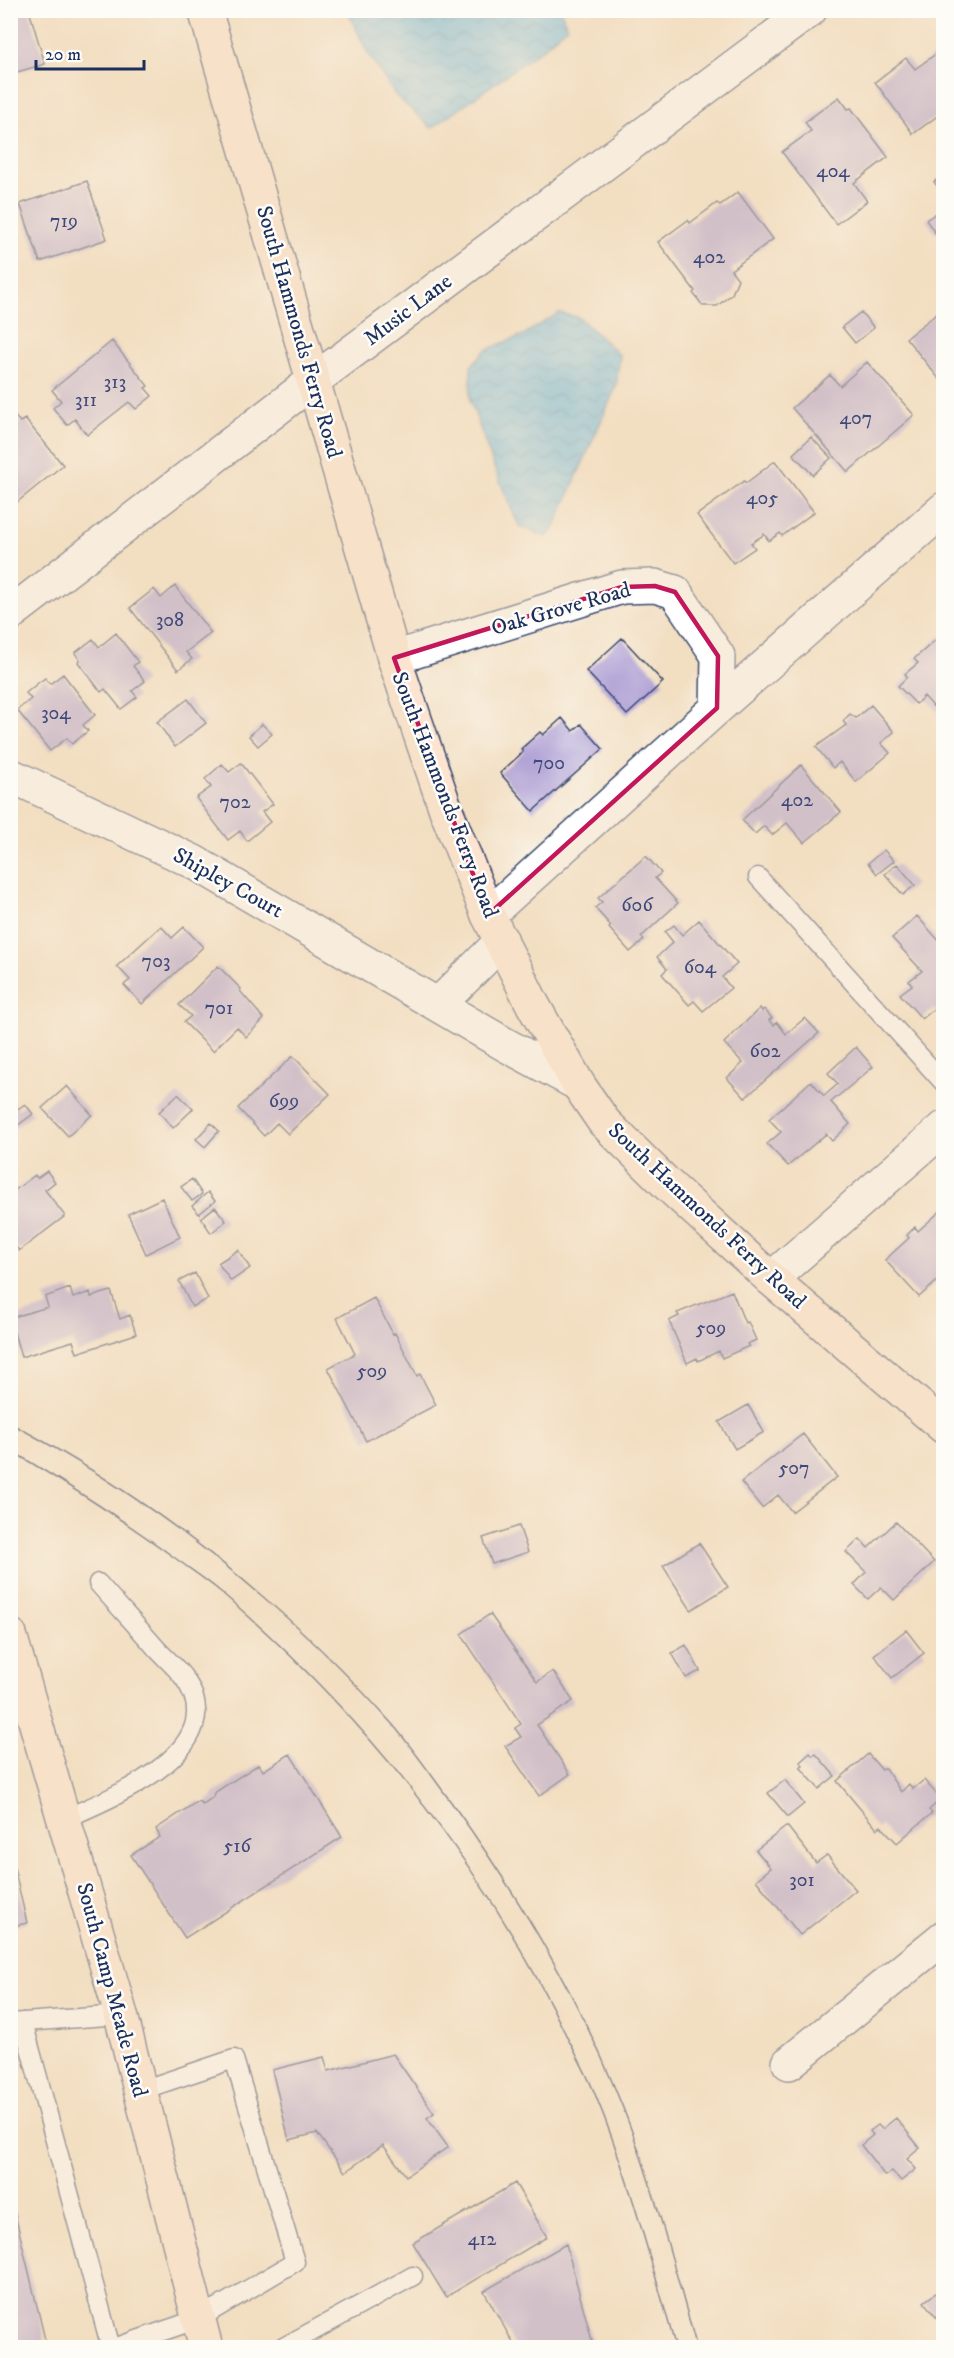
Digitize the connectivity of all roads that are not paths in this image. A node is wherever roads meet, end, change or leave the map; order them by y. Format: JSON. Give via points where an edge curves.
{"nodes":[{"id":1,"x":205,"y":10,"type":"edge"},
{"id":2,"x":810,"y":10,"type":"edge"},
{"id":3,"x":313,"y":381,"type":"junction"},
{"id":4,"x":944,"y":509,"type":"edge"},
{"id":5,"x":10,"y":614,"type":"edge"},
{"id":6,"x":394,"y":658,"type":"junction"},
{"id":7,"x":717,"y":708,"type":"junction"},
{"id":8,"x":10,"y":775,"type":"edge"},
{"id":9,"x":758,"y":877,"type":"dead end"},
{"id":10,"x":495,"y":928,"type":"junction"},
{"id":11,"x":438,"y":1005,"type":"junction"},
{"id":12,"x":944,"y":1083,"type":"edge"},
{"id":13,"x":578,"y":1084,"type":"junction"},
{"id":14,"x":944,"y":1128,"type":"edge"},
{"id":15,"x":771,"y":1279,"type":"junction"},
{"id":16,"x":944,"y":1427,"type":"edge"},
{"id":17,"x":98,"y":1583,"type":"dead end"},
{"id":18,"x":10,"y":1635,"type":"edge"},
{"id":19,"x":64,"y":1819,"type":"junction"},
{"id":20,"x":944,"y":1937,"type":"edge"},
{"id":21,"x":120,"y":2014,"type":"junction"},
{"id":22,"x":17,"y":2022,"type":"edge"},
{"id":23,"x":789,"y":2063,"type":"dead end"},
{"id":24,"x":139,"y":2091,"type":"junction"},
{"id":25,"x":413,"y":2276,"type":"dead end"},
{"id":26,"x":202,"y":2333,"type":"edge"},
{"id":27,"x":113,"y":2348,"type":"edge"},
{"id":28,"x":282,"y":2348,"type":"edge"}],
"edges":[{"from":1,"to":3,"type":"street","name":"South Hammonds Ferry Road"},
{"from":2,"to":3,"type":"street","name":"Music Lane"},
{"from":3,"to":5,"type":"street","name":"Music Lane"},
{"from":3,"to":6,"type":"street","name":"South Hammonds Ferry Road"},
{"from":4,"to":7,"type":"street"},
{"from":6,"to":7,"type":"street","name":"Oak Grove Road","via":[[622,587],[655,586],[675,592],[718,656]]},
{"from":6,"to":10,"type":"street","name":"South Hammonds Ferry Road","via":[[446,810]]},
{"from":7,"to":10,"type":"street"},
{"from":8,"to":11,"type":"street","name":"Shipley Court","via":[[194,862]]},
{"from":9,"to":12,"type":"lane"},
{"from":10,"to":11,"type":"street"},
{"from":10,"to":13,"type":"street","name":"South Hammonds Ferry Road","via":[[532,1005]]},
{"from":11,"to":13,"type":"street","name":"Shipley Court"},
{"from":13,"to":15,"type":"street","name":"South Hammonds Ferry Road","via":[[604,1122]]},
{"from":14,"to":15,"type":"street"},
{"from":15,"to":16,"type":"street","name":"South Hammonds Ferry Road"},
{"from":17,"to":19,"type":"lane","via":[[185,1679],[197,1708],[191,1736],[166,1765],[113,1797]]},
{"from":18,"to":19,"type":"street","name":"South Camp Meade Road"},
{"from":19,"to":21,"type":"street","name":"South Camp Meade Road"},
{"from":20,"to":23,"type":"street"},
{"from":21,"to":22,"type":"lane"},
{"from":21,"to":24,"type":"street","name":"South Camp Meade Road"},
{"from":22,"to":27,"type":"lane"},
{"from":24,"to":26,"type":"street","name":"South Camp Meade Road"},
{"from":24,"to":26,"type":"lane","via":[[234,2059],[295,2262]]},
{"from":25,"to":28,"type":"lane"},
{"from":26,"to":27,"type":"lane"}]}
